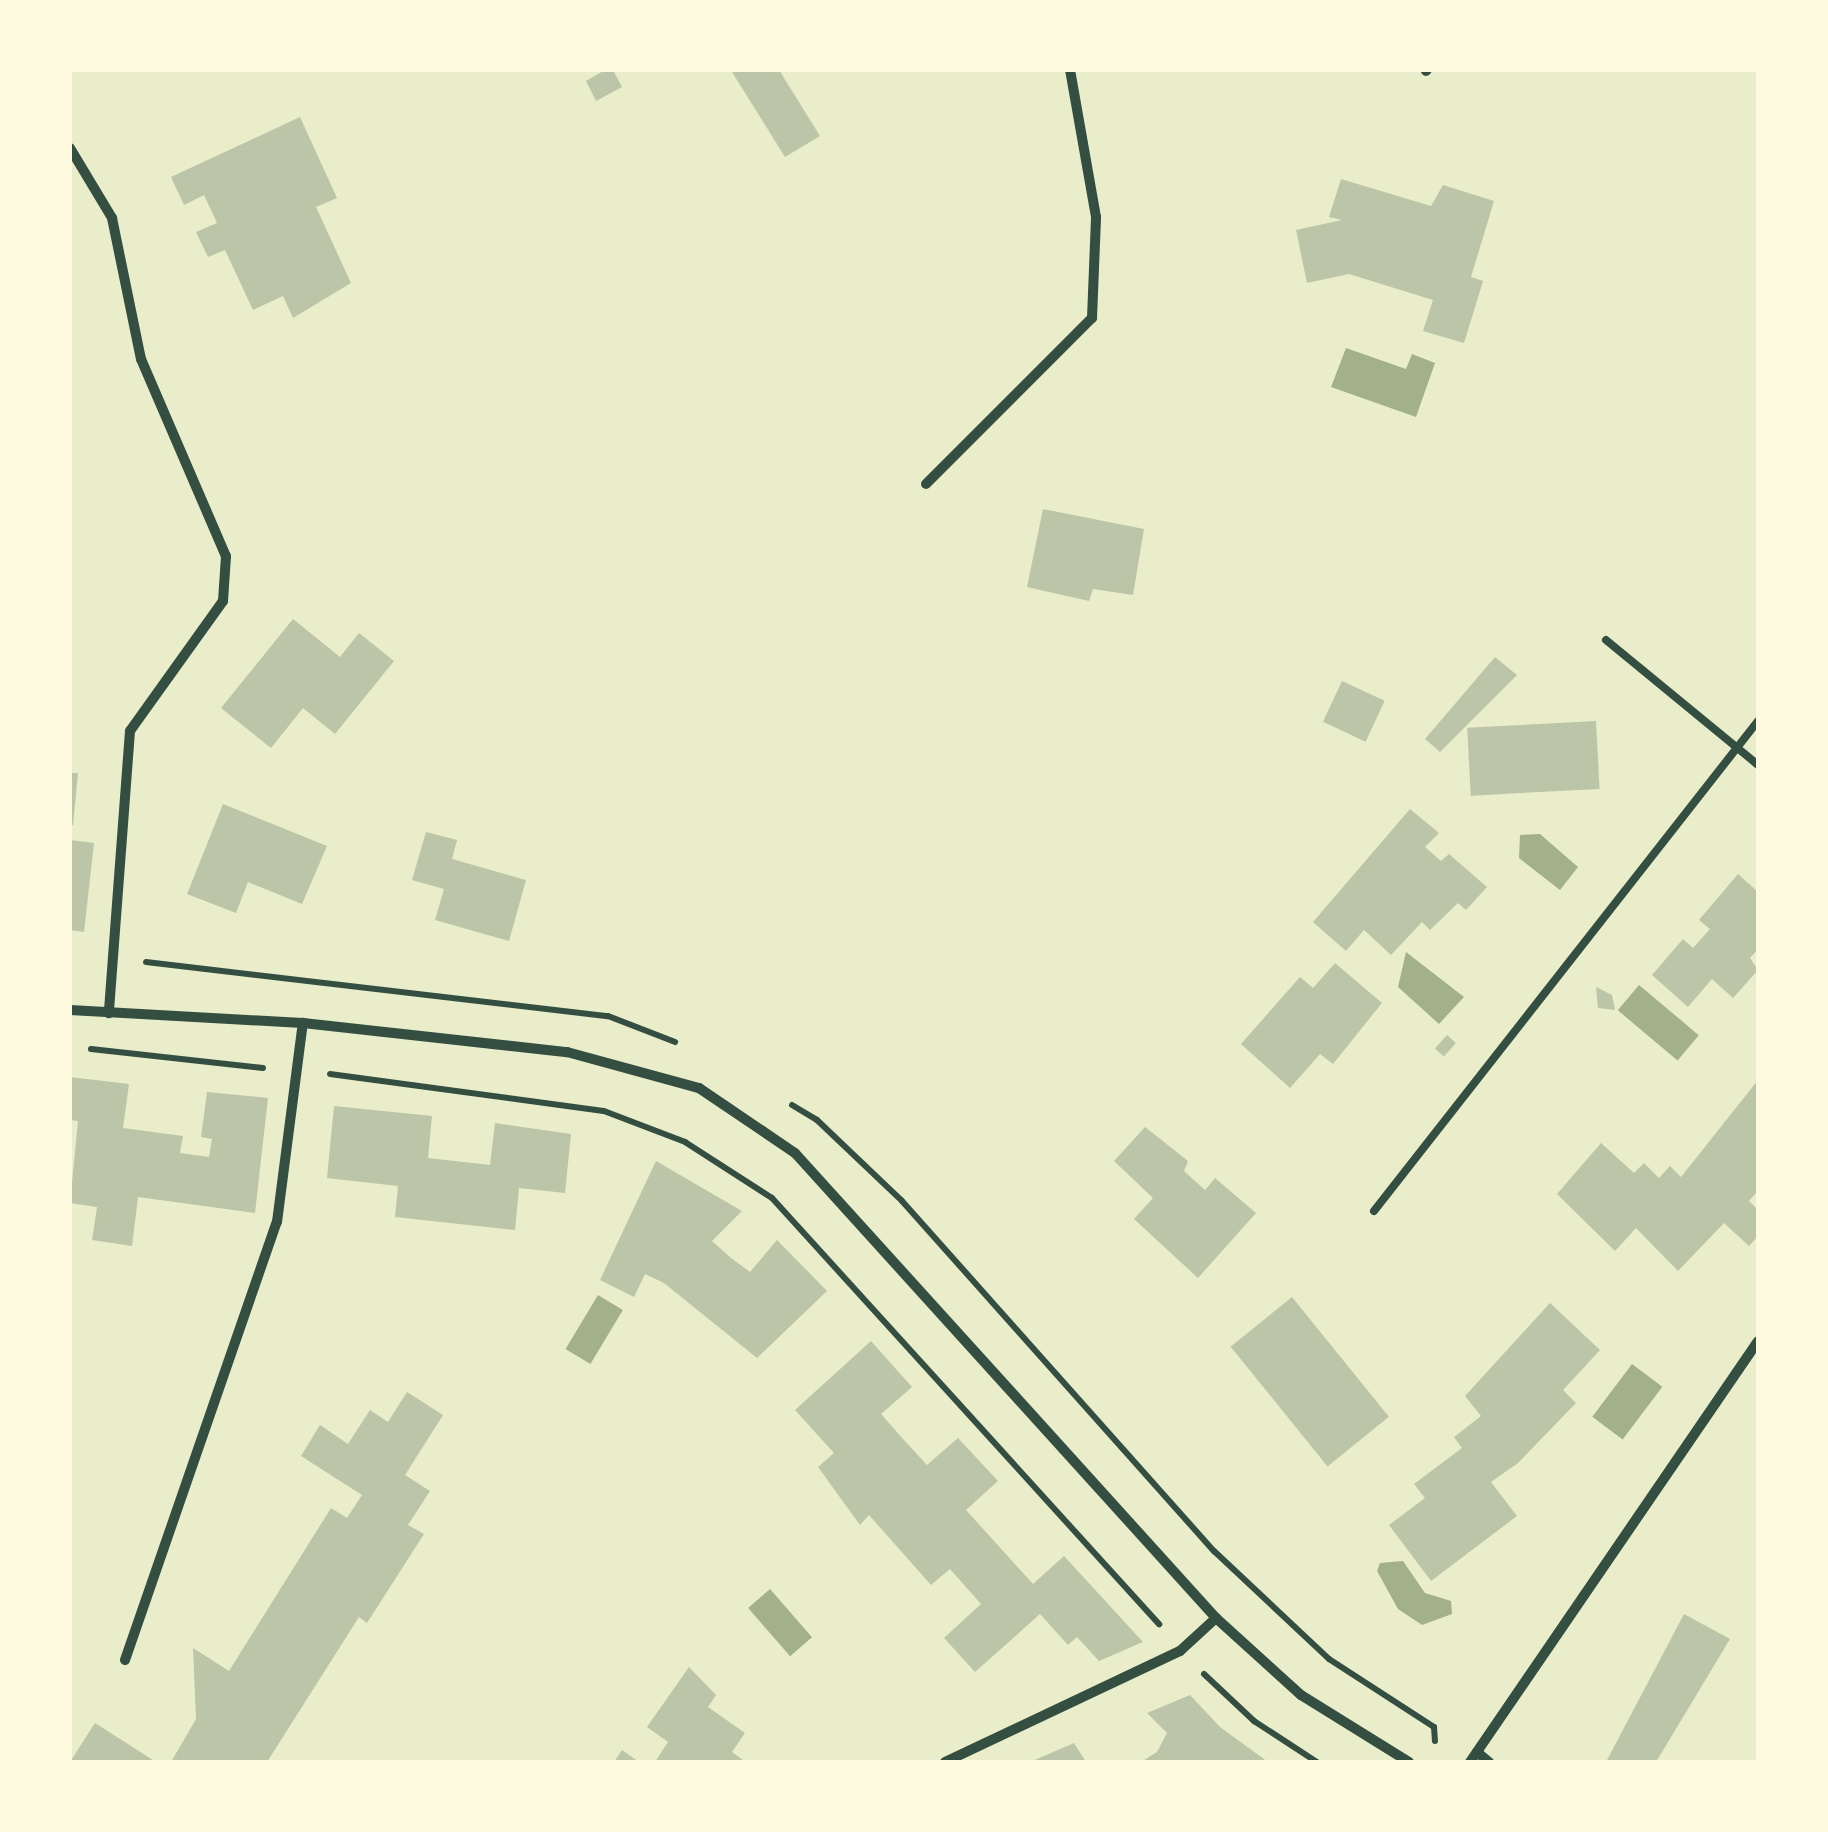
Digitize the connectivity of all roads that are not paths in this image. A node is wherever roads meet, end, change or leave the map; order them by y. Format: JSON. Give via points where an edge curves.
{"nodes":[{"id":1,"x":1070,"y":70,"type":"edge"},
{"id":2,"x":70,"y":148,"type":"edge"},
{"id":3,"x":926,"y":484,"type":"dead end"},
{"id":4,"x":1606,"y":640,"type":"dead end"},
{"id":5,"x":1758,"y":722,"type":"edge"},
{"id":6,"x":1738,"y":748,"type":"junction"},
{"id":7,"x":1758,"y":765,"type":"edge"},
{"id":8,"x":70,"y":1010,"type":"edge"},
{"id":9,"x":109,"y":1013,"type":"junction"},
{"id":10,"x":303,"y":1022,"type":"junction"},
{"id":11,"x":1374,"y":1210,"type":"dead end"},
{"id":12,"x":1758,"y":1340,"type":"edge"},
{"id":13,"x":1216,"y":1618,"type":"junction"},
{"id":14,"x":125,"y":1660,"type":"dead end"},
{"id":15,"x":1477,"y":1752,"type":"junction"},
{"id":16,"x":945,"y":1762,"type":"edge"},
{"id":17,"x":1409,"y":1762,"type":"edge"},
{"id":18,"x":1470,"y":1762,"type":"edge"},
{"id":19,"x":1488,"y":1762,"type":"edge"}],
"edges":[{"from":1,"to":3,"type":"street","via":[[1096,216],[1092,318]]},
{"from":2,"to":9,"type":"street","via":[[112,218],[141,359],[226,556],[223,601],[130,731]]},
{"from":4,"to":6,"type":"lane"},
{"from":5,"to":6,"type":"lane"},
{"from":6,"to":7,"type":"lane"},
{"from":6,"to":11,"type":"lane"},
{"from":8,"to":9,"type":"street"},
{"from":9,"to":10,"type":"street"},
{"from":10,"to":13,"type":"street","via":[[566,1052],[699,1088],[794,1153]]},
{"from":10,"to":14,"type":"street","via":[[276,1222]]},
{"from":12,"to":15,"type":"street"},
{"from":13,"to":16,"type":"street","via":[[1180,1650]]},
{"from":13,"to":17,"type":"street","via":[[1301,1695]]},
{"from":15,"to":18,"type":"street"},
{"from":15,"to":19,"type":"street"}]}
